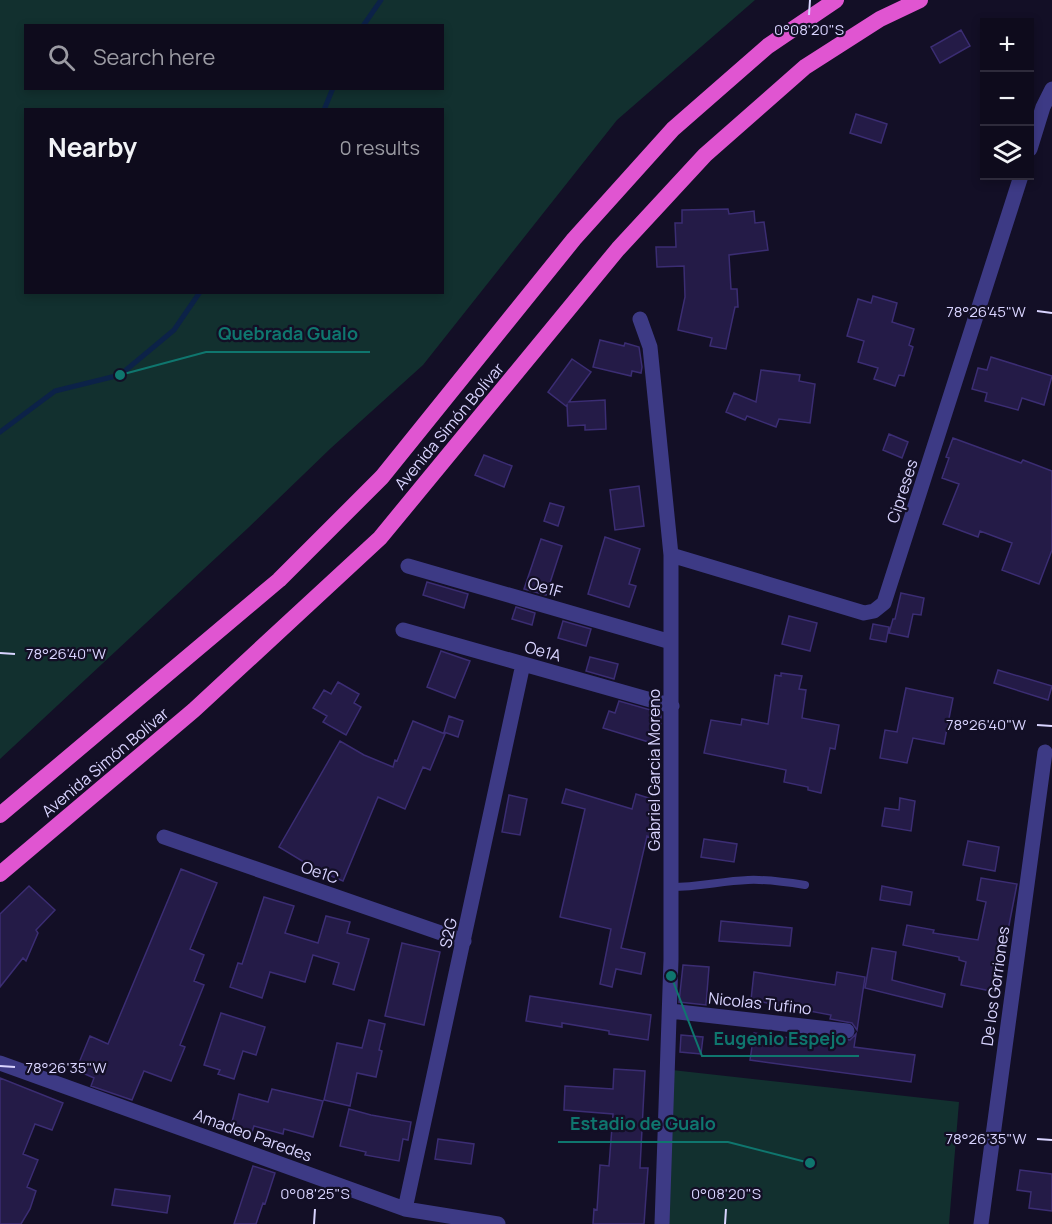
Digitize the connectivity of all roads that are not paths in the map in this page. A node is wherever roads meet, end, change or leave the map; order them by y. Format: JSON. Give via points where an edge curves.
{"nodes":[{"id":1,"x":836,"y":0,"type":"edge"},
{"id":2,"x":920,"y":0,"type":"edge"},
{"id":3,"x":1052,"y":89,"type":"edge"},
{"id":4,"x":1047,"y":109,"type":"edge"},
{"id":5,"x":1034,"y":138,"type":"edge"},
{"id":6,"x":1020,"y":180,"type":"edge"},
{"id":7,"x":640,"y":319,"type":"dead end"},
{"id":8,"x":671,"y":555,"type":"junction"},
{"id":9,"x":408,"y":566,"type":"dead end"},
{"id":10,"x":403,"y":630,"type":"dead end"},
{"id":11,"x":671,"y":642,"type":"junction"},
{"id":12,"x":523,"y":664,"type":"junction"},
{"id":13,"x":672,"y":706,"type":"junction"},
{"id":14,"x":1044,"y":752,"type":"dead end"},
{"id":15,"x":0,"y":815,"type":"edge"},
{"id":16,"x":164,"y":837,"type":"dead end"},
{"id":17,"x":0,"y":874,"type":"edge"},
{"id":18,"x":805,"y":885,"type":"dead end"},
{"id":19,"x":672,"y":887,"type":"junction"},
{"id":20,"x":464,"y":941,"type":"junction"},
{"id":21,"x":670,"y":1011,"type":"junction"},
{"id":22,"x":847,"y":1031,"type":"dead end"},
{"id":23,"x":0,"y":1063,"type":"edge"},
{"id":24,"x":405,"y":1209,"type":"junction"},
{"id":25,"x":498,"y":1224,"type":"edge"},
{"id":26,"x":662,"y":1224,"type":"edge"},
{"id":27,"x":981,"y":1224,"type":"edge"}],
"edges":[{"from":1,"to":15,"type":"highway","name":"Avenida Simón Bolívar","via":[[768,46],[673,129],[573,239],[382,477],[279,580]]},
{"from":2,"to":17,"type":"highway","name":"Avenida Simón Bolívar","via":[[880,18],[805,67],[705,155],[618,249],[380,538],[194,710]]},
{"from":3,"to":4,"type":"street"},
{"from":4,"to":5,"type":"street"},
{"from":6,"to":8,"type":"street","name":"Cipreses","via":[[884,603],[864,613]]},
{"from":7,"to":8,"type":"street","name":"Gabriel Garcia Moreno","via":[[650,347]]},
{"from":8,"to":11,"type":"street","name":"Gabriel Garcia Moreno"},
{"from":9,"to":11,"type":"street","name":"Oe1F"},
{"from":10,"to":12,"type":"street","name":"Oe1A"},
{"from":11,"to":13,"type":"street","name":"Gabriel Garcia Moreno"},
{"from":12,"to":13,"type":"street","name":"Oe1A"},
{"from":12,"to":20,"type":"street","name":"S2G"},
{"from":13,"to":19,"type":"street","name":"Gabriel Garcia Moreno"},
{"from":14,"to":27,"type":"street","name":"De los Gorriones"},
{"from":16,"to":20,"type":"street","name":"Oe1C"},
{"from":18,"to":19,"type":"lane","via":[[746,880]]},
{"from":19,"to":21,"type":"street","name":"Gabriel Garcia Moreno"},
{"from":20,"to":24,"type":"street","name":"S2G"},
{"from":21,"to":22,"type":"street","name":"Nicolas Tufino"},
{"from":21,"to":26,"type":"street","name":"Gabriel Garcia Moreno"},
{"from":23,"to":24,"type":"street","name":"Amadeo Paredes"},
{"from":24,"to":25,"type":"street","name":"Amadeo Paredes"}]}
